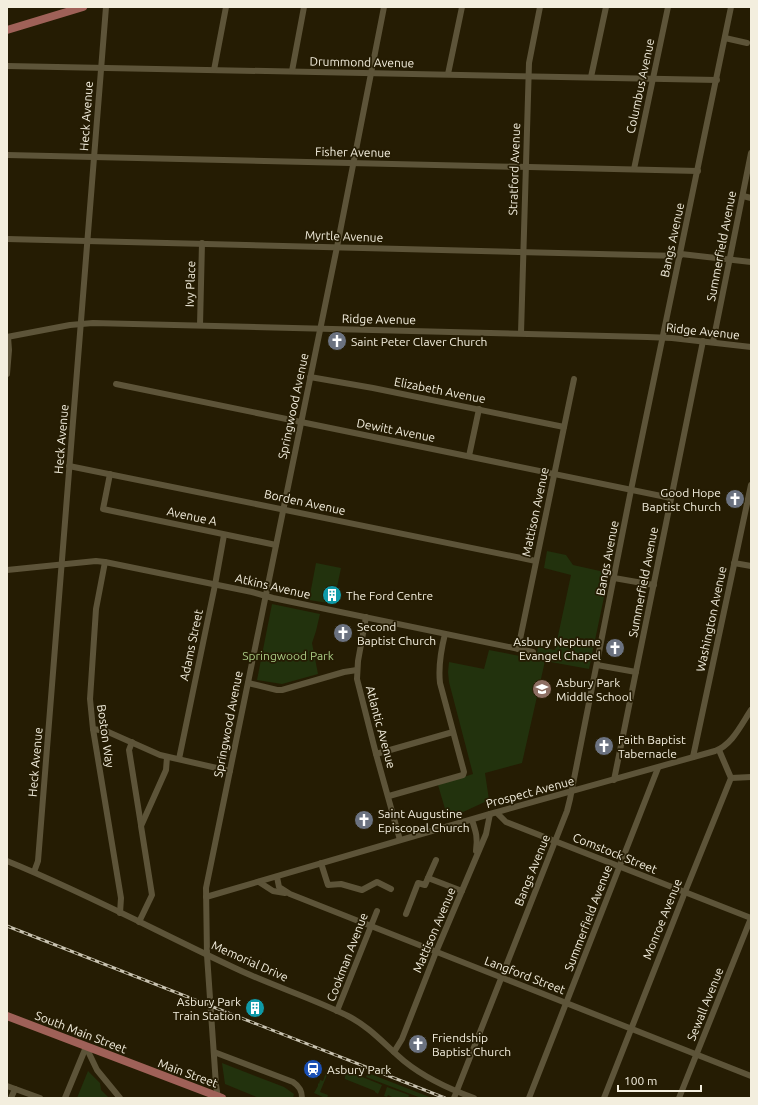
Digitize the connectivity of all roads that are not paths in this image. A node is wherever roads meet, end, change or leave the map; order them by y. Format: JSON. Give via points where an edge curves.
{"nodes":[{"id":1,"x":84,"y":7,"type":"edge"},
{"id":2,"x":106,"y":7,"type":"edge"},
{"id":3,"x":226,"y":7,"type":"edge"},
{"id":4,"x":304,"y":7,"type":"edge"},
{"id":5,"x":384,"y":7,"type":"edge"},
{"id":6,"x":462,"y":7,"type":"edge"},
{"id":7,"x":540,"y":7,"type":"edge"},
{"id":8,"x":606,"y":7,"type":"edge"},
{"id":9,"x":668,"y":7,"type":"edge"},
{"id":10,"x":731,"y":7,"type":"edge"},
{"id":11,"x":7,"y":30,"type":"edge"},
{"id":12,"x":725,"y":38,"type":"junction"},
{"id":13,"x":747,"y":43,"type":"dead end"},
{"id":14,"x":7,"y":66,"type":"edge"},
{"id":15,"x":101,"y":67,"type":"junction"},
{"id":16,"x":214,"y":70,"type":"junction"},
{"id":17,"x":292,"y":71,"type":"junction"},
{"id":18,"x":371,"y":73,"type":"junction"},
{"id":19,"x":448,"y":74,"type":"junction"},
{"id":20,"x":528,"y":76,"type":"junction"},
{"id":21,"x":591,"y":77,"type":"junction"},
{"id":22,"x":653,"y":78,"type":"junction"},
{"id":23,"x":717,"y":80,"type":"junction"},
{"id":24,"x":751,"y":153,"type":"edge"},
{"id":25,"x":7,"y":155,"type":"edge"},
{"id":26,"x":94,"y":157,"type":"junction"},
{"id":27,"x":353,"y":163,"type":"junction"},
{"id":28,"x":525,"y":167,"type":"junction"},
{"id":29,"x":634,"y":169,"type":"junction"},
{"id":30,"x":698,"y":171,"type":"junction"},
{"id":31,"x":743,"y":196,"type":"junction"},
{"id":32,"x":751,"y":198,"type":"edge"},
{"id":33,"x":7,"y":239,"type":"edge"},
{"id":34,"x":87,"y":241,"type":"junction"},
{"id":35,"x":202,"y":243,"type":"junction"},
{"id":36,"x":337,"y":247,"type":"junction"},
{"id":37,"x":523,"y":252,"type":"junction"},
{"id":38,"x":680,"y":255,"type":"junction"},
{"id":39,"x":730,"y":259,"type":"junction"},
{"id":40,"x":751,"y":262,"type":"edge"},
{"id":41,"x":81,"y":324,"type":"junction"},
{"id":42,"x":200,"y":325,"type":"junction"},
{"id":43,"x":320,"y":328,"type":"junction"},
{"id":44,"x":521,"y":333,"type":"junction"},
{"id":45,"x":8,"y":337,"type":"edge"},
{"id":46,"x":663,"y":337,"type":"junction"},
{"id":47,"x":703,"y":341,"type":"junction"},
{"id":48,"x":713,"y":342,"type":"junction"},
{"id":49,"x":751,"y":347,"type":"edge"},
{"id":50,"x":7,"y":374,"type":"edge"},
{"id":51,"x":310,"y":377,"type":"junction"},
{"id":52,"x":574,"y":379,"type":"dead end"},
{"id":53,"x":116,"y":384,"type":"dead end"},
{"id":54,"x":479,"y":409,"type":"junction"},
{"id":55,"x":301,"y":422,"type":"junction"},
{"id":56,"x":564,"y":427,"type":"junction"},
{"id":57,"x":469,"y":456,"type":"junction"},
{"id":58,"x":69,"y":466,"type":"junction"},
{"id":59,"x":110,"y":474,"type":"junction"},
{"id":60,"x":554,"y":474,"type":"junction"},
{"id":61,"x":751,"y":485,"type":"edge"},
{"id":62,"x":632,"y":490,"type":"junction"},
{"id":63,"x":671,"y":498,"type":"junction"},
{"id":64,"x":283,"y":509,"type":"junction"},
{"id":65,"x":224,"y":534,"type":"junction"},
{"id":66,"x":276,"y":545,"type":"junction"},
{"id":67,"x":536,"y":561,"type":"junction"},
{"id":68,"x":105,"y":562,"type":"junction"},
{"id":69,"x":734,"y":562,"type":"junction"},
{"id":70,"x":61,"y":564,"type":"junction"},
{"id":71,"x":751,"y":566,"type":"edge"},
{"id":72,"x":7,"y":570,"type":"edge"},
{"id":73,"x":614,"y":578,"type":"junction"},
{"id":74,"x":215,"y":585,"type":"junction"},
{"id":75,"x":654,"y":585,"type":"junction"},
{"id":76,"x":265,"y":596,"type":"junction"},
{"id":77,"x":366,"y":618,"type":"junction"},
{"id":78,"x":445,"y":634,"type":"junction"},
{"id":79,"x":518,"y":649,"type":"junction"},
{"id":80,"x":533,"y":652,"type":"dead end"},
{"id":81,"x":597,"y":665,"type":"junction"},
{"id":82,"x":357,"y":670,"type":"junction"},
{"id":83,"x":636,"y":672,"type":"junction"},
{"id":84,"x":248,"y":683,"type":"junction"},
{"id":85,"x":751,"y":710,"type":"edge"},
{"id":86,"x":93,"y":729,"type":"junction"},
{"id":87,"x":453,"y":732,"type":"junction"},
{"id":88,"x":132,"y":742,"type":"junction"},
{"id":89,"x":720,"y":750,"type":"junction"},
{"id":90,"x":376,"y":754,"type":"junction"},
{"id":91,"x":167,"y":757,"type":"junction"},
{"id":92,"x":693,"y":757,"type":"junction"},
{"id":93,"x":179,"y":759,"type":"junction"},
{"id":94,"x":658,"y":768,"type":"junction"},
{"id":95,"x":230,"y":771,"type":"junction"},
{"id":96,"x":751,"y":777,"type":"edge"},
{"id":97,"x":731,"y":778,"type":"junction"},
{"id":98,"x":614,"y":780,"type":"junction"},
{"id":99,"x":572,"y":792,"type":"junction"},
{"id":100,"x":389,"y":796,"type":"junction"},
{"id":101,"x":493,"y":814,"type":"junction"},
{"id":102,"x":472,"y":820,"type":"junction"},
{"id":103,"x":141,"y":826,"type":"junction"},
{"id":104,"x":400,"y":840,"type":"junction"},
{"id":105,"x":555,"y":841,"type":"junction"},
{"id":106,"x":436,"y":860,"type":"dead end"},
{"id":107,"x":475,"y":860,"type":"junction"},
{"id":108,"x":7,"y":861,"type":"edge"},
{"id":109,"x":321,"y":863,"type":"junction"},
{"id":110,"x":620,"y":867,"type":"junction"},
{"id":111,"x":34,"y":872,"type":"junction"},
{"id":112,"x":277,"y":877,"type":"junction"},
{"id":113,"x":428,"y":878,"type":"junction"},
{"id":114,"x":259,"y":882,"type":"junction"},
{"id":115,"x":391,"y":889,"type":"dead end"},
{"id":116,"x":462,"y":891,"type":"junction"},
{"id":117,"x":685,"y":892,"type":"junction"},
{"id":118,"x":290,"y":894,"type":"junction"},
{"id":119,"x":206,"y":897,"type":"junction"},
{"id":120,"x":377,"y":910,"type":"dead end"},
{"id":121,"x":120,"y":913,"type":"junction"},
{"id":122,"x":406,"y":914,"type":"dead end"},
{"id":123,"x":751,"y":918,"type":"edge"},
{"id":124,"x":139,"y":922,"type":"junction"},
{"id":125,"x":371,"y":926,"type":"junction"},
{"id":126,"x":436,"y":952,"type":"junction"},
{"id":127,"x":207,"y":955,"type":"junction"},
{"id":128,"x":501,"y":977,"type":"junction"},
{"id":129,"x":566,"y":1003,"type":"junction"},
{"id":130,"x":337,"y":1011,"type":"junction"},
{"id":131,"x":7,"y":1016,"type":"edge"},
{"id":132,"x":631,"y":1028,"type":"junction"},
{"id":133,"x":86,"y":1046,"type":"junction"},
{"id":134,"x":214,"y":1052,"type":"junction"},
{"id":135,"x":394,"y":1052,"type":"junction"},
{"id":136,"x":696,"y":1054,"type":"junction"},
{"id":137,"x":146,"y":1070,"type":"joint"},
{"id":138,"x":751,"y":1076,"type":"edge"},
{"id":139,"x":7,"y":1086,"type":"edge"},
{"id":140,"x":15,"y":1089,"type":"junction"},
{"id":141,"x":456,"y":1091,"type":"junction"},
{"id":142,"x":11,"y":1098,"type":"edge"},
{"id":143,"x":40,"y":1098,"type":"edge"},
{"id":144,"x":65,"y":1098,"type":"edge"},
{"id":145,"x":120,"y":1098,"type":"edge"},
{"id":146,"x":219,"y":1098,"type":"edge"},
{"id":147,"x":302,"y":1098,"type":"edge"},
{"id":148,"x":454,"y":1098,"type":"edge"},
{"id":149,"x":474,"y":1098,"type":"edge"},
{"id":150,"x":529,"y":1098,"type":"edge"},
{"id":151,"x":604,"y":1098,"type":"edge"},
{"id":152,"x":679,"y":1098,"type":"edge"}],
"edges":[{"from":1,"to":11,"type":"main road"},
{"from":2,"to":15,"type":"street","name":"Heck Avenue"},
{"from":3,"to":16,"type":"street"},
{"from":4,"to":17,"type":"street"},
{"from":5,"to":18,"type":"street","name":"Springwood Avenue"},
{"from":6,"to":19,"type":"street"},
{"from":7,"to":20,"type":"street","name":"Stratford Avenue"},
{"from":8,"to":21,"type":"street"},
{"from":9,"to":22,"type":"street","name":"Columbus Avenue"},
{"from":10,"to":12,"type":"street","name":"Bangs Avenue"},
{"from":12,"to":13,"type":"street"},
{"from":12,"to":23,"type":"street","name":"Bangs Avenue"},
{"from":14,"to":15,"type":"street","name":"Drummond Avenue"},
{"from":15,"to":16,"type":"street","name":"Drummond Avenue"},
{"from":15,"to":26,"type":"street","name":"Heck Avenue"},
{"from":16,"to":17,"type":"street","name":"Drummond Avenue"},
{"from":17,"to":18,"type":"street","name":"Drummond Avenue"},
{"from":18,"to":19,"type":"street","name":"Drummond Avenue"},
{"from":18,"to":27,"type":"street","name":"Springwood Avenue"},
{"from":19,"to":20,"type":"street","name":"Drummond Avenue"},
{"from":20,"to":21,"type":"street","name":"Drummond Avenue"},
{"from":20,"to":28,"type":"street","name":"Stratford Avenue"},
{"from":21,"to":22,"type":"street","name":"Drummond Avenue"},
{"from":22,"to":23,"type":"street","name":"Drummond Avenue"},
{"from":22,"to":29,"type":"street","name":"Columbus Avenue"},
{"from":23,"to":30,"type":"street","name":"Bangs Avenue"},
{"from":24,"to":31,"type":"street","name":"Summerfield Avenue"},
{"from":25,"to":26,"type":"street","name":"Fisher Avenue"},
{"from":26,"to":27,"type":"street","name":"Fisher Avenue"},
{"from":26,"to":34,"type":"street","name":"Heck Avenue"},
{"from":27,"to":28,"type":"street","name":"Fisher Avenue"},
{"from":27,"to":36,"type":"street","name":"Springwood Avenue"},
{"from":28,"to":29,"type":"street","name":"Fisher Avenue"},
{"from":28,"to":37,"type":"street","name":"Stratford Avenue"},
{"from":29,"to":30,"type":"street","name":"Fisher Avenue"},
{"from":30,"to":38,"type":"street","name":"Bangs Avenue"},
{"from":31,"to":32,"type":"street"},
{"from":31,"to":39,"type":"street","name":"Summerfield Avenue"},
{"from":33,"to":34,"type":"street","name":"Myrtle Avenue"},
{"from":34,"to":35,"type":"street","name":"Myrtle Avenue"},
{"from":34,"to":41,"type":"street","name":"Heck Avenue"},
{"from":35,"to":36,"type":"street","name":"Myrtle Avenue"},
{"from":35,"to":42,"type":"street","name":"Ivy Place"},
{"from":36,"to":37,"type":"street","name":"Myrtle Avenue"},
{"from":36,"to":43,"type":"street","name":"Springwood Avenue"},
{"from":37,"to":38,"type":"street","name":"Myrtle Avenue"},
{"from":37,"to":44,"type":"street","name":"Stratford Avenue"},
{"from":38,"to":39,"type":"street","name":"Myrtle Avenue"},
{"from":38,"to":46,"type":"street","name":"Bangs Avenue"},
{"from":39,"to":40,"type":"street","name":"Myrtle Avenue"},
{"from":39,"to":48,"type":"street","name":"Summerfield Avenue"},
{"from":41,"to":42,"type":"street","name":"Ridge Avenue"},
{"from":41,"to":45,"type":"street","name":"Ridge Avenue"},
{"from":41,"to":58,"type":"street","name":"Heck Avenue"},
{"from":42,"to":43,"type":"street","name":"Ridge Avenue"},
{"from":43,"to":44,"type":"street","name":"Ridge Avenue"},
{"from":43,"to":51,"type":"street","name":"Springwood Avenue"},
{"from":44,"to":46,"type":"street","name":"Ridge Avenue"},
{"from":45,"to":50,"type":"street"},
{"from":46,"to":47,"type":"street","name":"Ridge Avenue"},
{"from":46,"to":62,"type":"street","name":"Bangs Avenue"},
{"from":47,"to":48,"type":"street","name":"Ridge Avenue"},
{"from":47,"to":63,"type":"street","name":"Summerfield Avenue"},
{"from":48,"to":49,"type":"street","name":"Ridge Avenue"},
{"from":51,"to":54,"type":"street","name":"Elizabeth Avenue"},
{"from":51,"to":55,"type":"street","name":"Springwood Avenue"},
{"from":52,"to":56,"type":"street","name":"Mattison Avenue"},
{"from":53,"to":55,"type":"street","name":"Dewitt Avenue"},
{"from":54,"to":56,"type":"street","name":"Elizabeth Avenue"},
{"from":54,"to":57,"type":"street"},
{"from":55,"to":57,"type":"street","name":"Dewitt Avenue"},
{"from":55,"to":64,"type":"street","name":"Springwood Avenue"},
{"from":56,"to":60,"type":"street","name":"Mattison Avenue"},
{"from":57,"to":60,"type":"street","name":"Dewitt Avenue"},
{"from":58,"to":59,"type":"street","name":"Borden Avenue"},
{"from":58,"to":70,"type":"street","name":"Heck Avenue"},
{"from":59,"to":64,"type":"street","name":"Borden Avenue"},
{"from":59,"to":65,"type":"street","name":"Avenue A","via":[[103,509]]},
{"from":60,"to":62,"type":"street","name":"Dewitt Avenue"},
{"from":60,"to":67,"type":"street","name":"Mattison Avenue"},
{"from":61,"to":69,"type":"street","name":"Washington Avenue"},
{"from":62,"to":63,"type":"street","name":"Dewitt Avenue"},
{"from":62,"to":73,"type":"street","name":"Bangs Avenue"},
{"from":63,"to":75,"type":"street","name":"Summerfield Avenue"},
{"from":64,"to":66,"type":"street","name":"Springwood Avenue"},
{"from":64,"to":67,"type":"street","name":"Borden Avenue"},
{"from":65,"to":66,"type":"street","name":"Avenue A"},
{"from":65,"to":74,"type":"street","name":"Adams Street"},
{"from":66,"to":76,"type":"street","name":"Springwood Avenue"},
{"from":67,"to":79,"type":"street","name":"Mattison Avenue"},
{"from":68,"to":70,"type":"street","name":"Atkins Avenue"},
{"from":68,"to":74,"type":"street","name":"Atkins Avenue"},
{"from":68,"to":86,"type":"street","name":"Boston Way","via":[[96,609],[91,675]]},
{"from":69,"to":71,"type":"street"},
{"from":69,"to":92,"type":"street","name":"Washington Avenue"},
{"from":70,"to":72,"type":"street","name":"Atkins Avenue"},
{"from":70,"to":111,"type":"street","name":"Heck Avenue","via":[[38,861]]},
{"from":73,"to":75,"type":"street"},
{"from":73,"to":81,"type":"street","name":"Bangs Avenue"},
{"from":74,"to":76,"type":"street","name":"Atkins Avenue"},
{"from":74,"to":93,"type":"street","name":"Adams Street"},
{"from":75,"to":83,"type":"street","name":"Summerfield Avenue"},
{"from":76,"to":77,"type":"street","name":"Atkins Avenue"},
{"from":76,"to":84,"type":"street","name":"Springwood Avenue"},
{"from":77,"to":78,"type":"street","name":"Atkins Avenue"},
{"from":77,"to":82,"type":"street","name":"Atlantic Avenue"},
{"from":78,"to":79,"type":"street","name":"Atkins Avenue"},
{"from":78,"to":87,"type":"street","via":[[439,673],[441,692]]},
{"from":79,"to":80,"type":"street","name":"Atkins Avenue"},
{"from":81,"to":83,"type":"street"},
{"from":81,"to":99,"type":"street","name":"Bangs Avenue"},
{"from":82,"to":84,"type":"street","via":[[282,690]]},
{"from":82,"to":90,"type":"street","name":"Atlantic Avenue","via":[[359,688]]},
{"from":83,"to":98,"type":"street","name":"Summerfield Avenue"},
{"from":84,"to":95,"type":"street","name":"Springwood Avenue"},
{"from":85,"to":89,"type":"street","via":[[731,740]]},
{"from":86,"to":88,"type":"street","via":[[106,731]]},
{"from":86,"to":121,"type":"street","name":"Boston Way","via":[[121,898]]},
{"from":87,"to":90,"type":"street"},
{"from":87,"to":100,"type":"street","via":[[463,775]]},
{"from":88,"to":91,"type":"street","via":[[150,752]]},
{"from":88,"to":103,"type":"street","via":[[129,750]]},
{"from":89,"to":92,"type":"street","name":"Prospect Avenue"},
{"from":89,"to":97,"type":"street"},
{"from":90,"to":100,"type":"street","name":"Atlantic Avenue"},
{"from":91,"to":93,"type":"street"},
{"from":91,"to":103,"type":"street","via":[[166,770]]},
{"from":92,"to":94,"type":"street","name":"Prospect Avenue"},
{"from":93,"to":95,"type":"street"},
{"from":94,"to":98,"type":"street","name":"Prospect Avenue"},
{"from":94,"to":110,"type":"street","name":"Summerfield Avenue"},
{"from":95,"to":119,"type":"street","name":"Springwood Avenue"},
{"from":96,"to":97,"type":"street"},
{"from":97,"to":117,"type":"street","name":"Monroe Avenue"},
{"from":98,"to":99,"type":"street","name":"Prospect Avenue"},
{"from":99,"to":101,"type":"street","name":"Prospect Avenue"},
{"from":99,"to":105,"type":"street","name":"Bangs Avenue"},
{"from":100,"to":104,"type":"street","name":"Atlantic Avenue"},
{"from":101,"to":102,"type":"street","name":"Prospect Avenue"},
{"from":101,"to":105,"type":"street","name":"Comstock Street","via":[[506,822]]},
{"from":101,"to":107,"type":"street","name":"Mattison Avenue"},
{"from":102,"to":104,"type":"street","name":"Prospect Avenue"},
{"from":102,"to":107,"type":"street","via":[[477,838]]},
{"from":103,"to":124,"type":"street","via":[[152,895]]},
{"from":104,"to":109,"type":"street","name":"Prospect Avenue"},
{"from":105,"to":110,"type":"street","name":"Comstock Street"},
{"from":105,"to":128,"type":"street","name":"Bangs Avenue"},
{"from":106,"to":113,"type":"street"},
{"from":107,"to":116,"type":"street","name":"Mattison Avenue"},
{"from":108,"to":111,"type":"street","name":"Memorial Drive"},
{"from":109,"to":112,"type":"street","name":"Prospect Avenue"},
{"from":109,"to":115,"type":"street","via":[[328,885],[341,884],[362,890],[377,882]]},
{"from":110,"to":117,"type":"street","name":"Comstock Street"},
{"from":110,"to":129,"type":"street","name":"Summerfield Avenue"},
{"from":111,"to":121,"type":"street","name":"Memorial Drive"},
{"from":112,"to":114,"type":"street","name":"Prospect Avenue"},
{"from":112,"to":118,"type":"street","name":"Langford Street","via":[[279,887]]},
{"from":113,"to":116,"type":"street"},
{"from":113,"to":122,"type":"street","via":[[426,885],[418,883]]},
{"from":114,"to":118,"type":"street","name":"Langford Street","via":[[273,891]]},
{"from":114,"to":119,"type":"street","name":"Prospect Avenue"},
{"from":116,"to":126,"type":"street","name":"Mattison Avenue"},
{"from":117,"to":123,"type":"street","name":"Comstock Street"},
{"from":117,"to":132,"type":"street","name":"Monroe Avenue"},
{"from":118,"to":125,"type":"street","name":"Langford Street"},
{"from":119,"to":127,"type":"street","name":"Springwood Avenue"},
{"from":120,"to":125,"type":"street","name":"Cookman Avenue"},
{"from":121,"to":124,"type":"street","name":"Memorial Drive"},
{"from":123,"to":136,"type":"street","name":"Sewall Avenue"},
{"from":124,"to":127,"type":"street","name":"Memorial Drive"},
{"from":125,"to":126,"type":"street","name":"Langford Street"},
{"from":125,"to":130,"type":"street","name":"Cookman Avenue"},
{"from":126,"to":128,"type":"street","name":"Langford Street"},
{"from":126,"to":135,"type":"street","name":"Mattison Avenue","via":[[402,1039]]},
{"from":127,"to":130,"type":"street","name":"Memorial Drive"},
{"from":127,"to":134,"type":"street","name":"Springwood Avenue"},
{"from":128,"to":129,"type":"street","name":"Langford Street"},
{"from":128,"to":141,"type":"street","name":"Bangs Avenue"},
{"from":129,"to":132,"type":"street","name":"Langford Street"},
{"from":129,"to":150,"type":"street","name":"Summerfield Avenue"},
{"from":130,"to":135,"type":"street","name":"Memorial Drive","via":[[360,1023]]},
{"from":131,"to":133,"type":"main road","name":"South Main Street"},
{"from":132,"to":136,"type":"street","name":"Langford Street"},
{"from":132,"to":151,"type":"street","name":"Monroe Avenue"},
{"from":133,"to":137,"type":"main road","name":"South Main Street"},
{"from":133,"to":144,"type":"street"},
{"from":133,"to":145,"type":"street","via":[[97,1070]]},
{"from":134,"to":146,"type":"street","name":"Springwood Avenue"},
{"from":134,"to":147,"type":"street","via":[[297,1084],[302,1092]]},
{"from":135,"to":141,"type":"street","name":"Memorial Drive","via":[[417,1071]]},
{"from":136,"to":138,"type":"street","name":"Langford Street"},
{"from":136,"to":152,"type":"street","name":"Sewall Avenue"},
{"from":137,"to":146,"type":"main road","name":"Main Street"},
{"from":139,"to":140,"type":"street"},
{"from":140,"to":142,"type":"street"},
{"from":140,"to":143,"type":"street"},
{"from":141,"to":148,"type":"street","name":"Bangs Avenue"},
{"from":141,"to":149,"type":"street","name":"Memorial Drive"}]}
